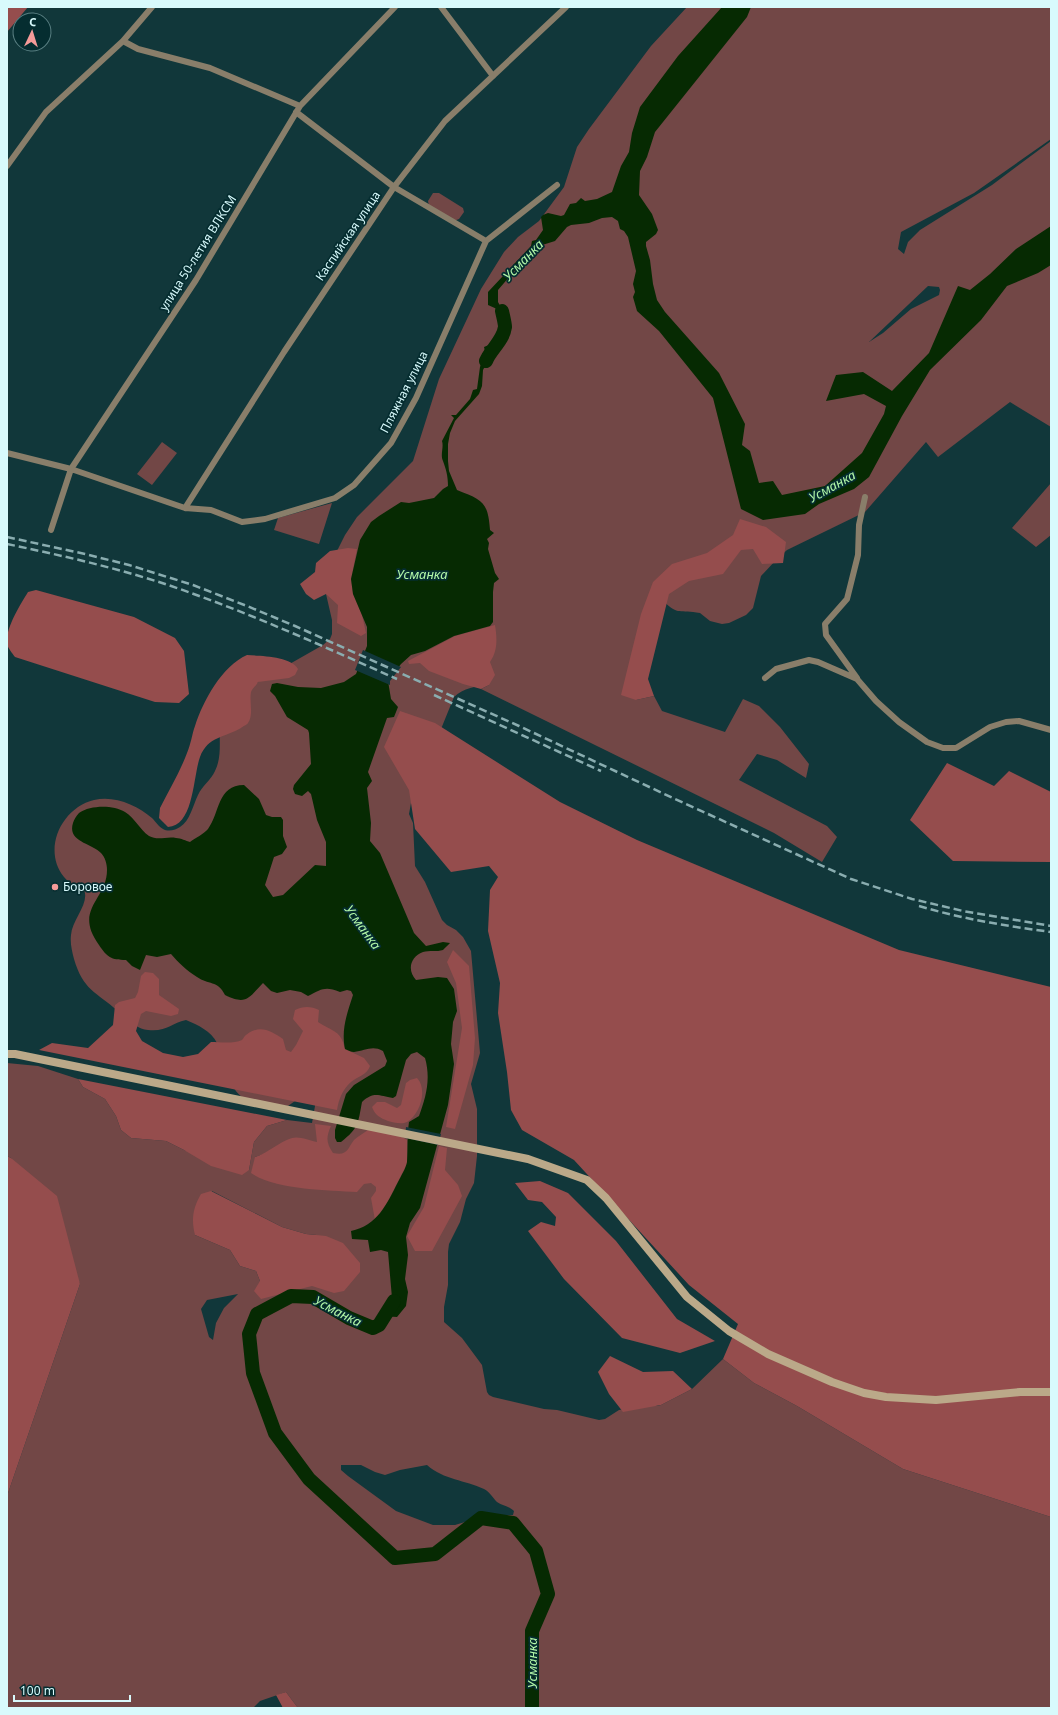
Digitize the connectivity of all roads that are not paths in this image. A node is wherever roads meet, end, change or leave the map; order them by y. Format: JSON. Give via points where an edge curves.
{"nodes":[{"id":1,"x":152,"y":7,"type":"edge"},
{"id":2,"x":395,"y":7,"type":"edge"},
{"id":3,"x":442,"y":7,"type":"edge"},
{"id":4,"x":566,"y":7,"type":"edge"},
{"id":5,"x":123,"y":41,"type":"junction"},
{"id":6,"x":493,"y":76,"type":"junction"},
{"id":7,"x":300,"y":106,"type":"junction"},
{"id":8,"x":296,"y":112,"type":"junction"},
{"id":9,"x":7,"y":166,"type":"edge"},
{"id":10,"x":557,"y":185,"type":"dead end"},
{"id":11,"x":394,"y":187,"type":"junction"},
{"id":12,"x":486,"y":241,"type":"junction"},
{"id":13,"x":7,"y":453,"type":"edge"},
{"id":14,"x":71,"y":469,"type":"junction"},
{"id":15,"x":865,"y":497,"type":"dead end"},
{"id":16,"x":185,"y":508,"type":"junction"},
{"id":17,"x":51,"y":530,"type":"dead end"},
{"id":18,"x":765,"y":678,"type":"dead end"},
{"id":19,"x":857,"y":679,"type":"junction"},
{"id":20,"x":1051,"y":730,"type":"edge"},
{"id":21,"x":7,"y":1054,"type":"edge"},
{"id":22,"x":1051,"y":1392,"type":"edge"}],
"edges":[{"from":1,"to":5,"type":"street"},
{"from":2,"to":7,"type":"street","name":"улица 50-летия ВЛКСМ"},
{"from":3,"to":6,"type":"street"},
{"from":4,"to":6,"type":"street","name":"Каспийская улица"},
{"from":5,"to":7,"type":"street","via":[[138,49],[210,68]]},
{"from":5,"to":9,"type":"street","via":[[46,112]]},
{"from":6,"to":11,"type":"street","name":"Каспийская улица","via":[[445,121]]},
{"from":7,"to":8,"type":"street","name":"улица 50-летия ВЛКСМ"},
{"from":8,"to":11,"type":"street"},
{"from":8,"to":14,"type":"street","name":"улица 50-летия ВЛКСМ","via":[[196,280]]},
{"from":10,"to":12,"type":"street","name":"Пляжная улица"},
{"from":11,"to":12,"type":"street"},
{"from":11,"to":16,"type":"street","name":"Каспийская улица","via":[[284,352]]},
{"from":12,"to":16,"type":"street","name":"Пляжная улица","via":[[416,398],[391,443],[354,485],[334,498],[265,519],[242,522],[212,510]]},
{"from":13,"to":14,"type":"street","name":"Пляжная улица"},
{"from":14,"to":16,"type":"street","name":"Пляжная улица"},
{"from":14,"to":17,"type":"street","name":"улица 50-летия ВЛКСМ"},
{"from":15,"to":19,"type":"street","via":[[859,526],[858,555],[846,599],[825,624],[826,635]]},
{"from":18,"to":19,"type":"street","via":[[776,669],[809,660]]},
{"from":19,"to":20,"type":"street","via":[[899,722],[927,742],[943,748],[956,748],[990,727],[1006,722],[1019,721]]},
{"from":21,"to":22,"type":"street","via":[[528,1159],[587,1180],[606,1198],[687,1297],[729,1331],[768,1354],[832,1382],[864,1393],[886,1396],[936,1400],[1020,1392]]}]}
